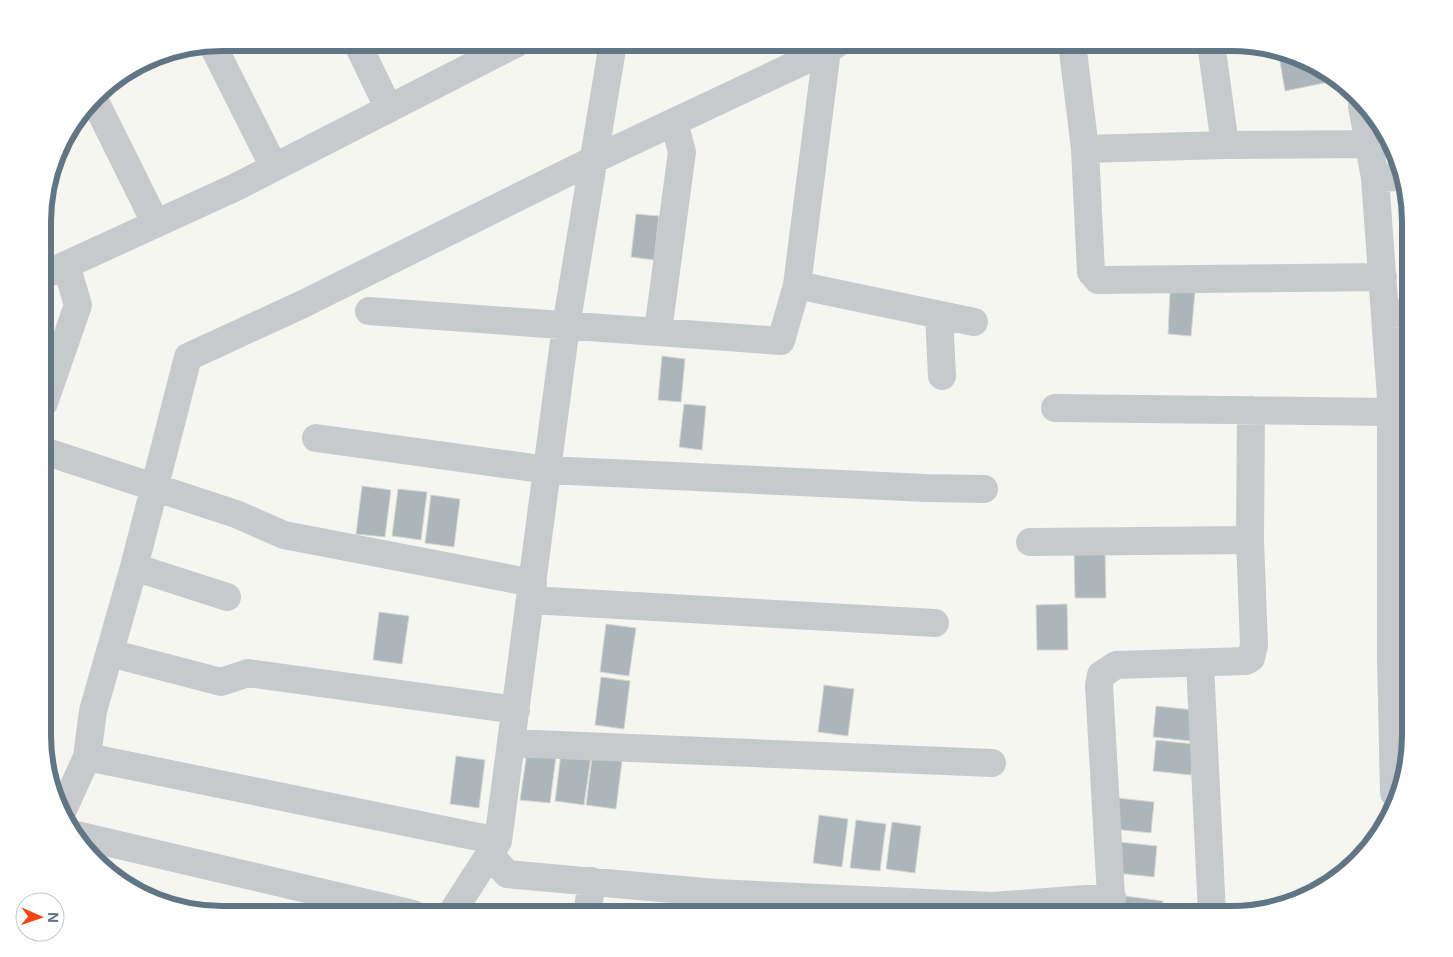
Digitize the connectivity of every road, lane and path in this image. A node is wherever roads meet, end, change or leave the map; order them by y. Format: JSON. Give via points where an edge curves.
{"nodes":[{"id":1,"x":361,"y":51,"type":"edge"},
{"id":2,"x":499,"y":51,"type":"edge"},
{"id":3,"x":611,"y":51,"type":"edge"},
{"id":4,"x":819,"y":51,"type":"edge"},
{"id":5,"x":830,"y":51,"type":"edge"},
{"id":6,"x":1073,"y":51,"type":"edge"},
{"id":7,"x":1212,"y":51,"type":"edge"},
{"id":8,"x":216,"y":52,"type":"edge"},
{"id":9,"x":97,"y":106,"type":"edge"},
{"id":10,"x":389,"y":109,"type":"junction"},
{"id":11,"x":1364,"y":115,"type":"edge"},
{"id":12,"x":674,"y":122,"type":"junction"},
{"id":13,"x":1225,"y":144,"type":"junction"},
{"id":14,"x":1369,"y":144,"type":"junction"},
{"id":15,"x":1085,"y":149,"type":"junction"},
{"id":16,"x":593,"y":160,"type":"junction"},
{"id":17,"x":274,"y":167,"type":"junction"},
{"id":18,"x":1388,"y":178,"type":"edge"},
{"id":19,"x":156,"y":224,"type":"junction"},
{"id":20,"x":55,"y":270,"type":"edge"},
{"id":21,"x":1383,"y":277,"type":"junction"},
{"id":22,"x":797,"y":285,"type":"junction"},
{"id":23,"x":369,"y":311,"type":"dead end"},
{"id":24,"x":1398,"y":313,"type":"edge"},
{"id":25,"x":939,"y":315,"type":"junction"},
{"id":26,"x":974,"y":322,"type":"dead end"},
{"id":27,"x":566,"y":326,"type":"junction"},
{"id":28,"x":658,"y":331,"type":"junction"},
{"id":29,"x":942,"y":376,"type":"dead end"},
{"id":30,"x":51,"y":383,"type":"edge"},
{"id":31,"x":1397,"y":397,"type":"edge"},
{"id":32,"x":1055,"y":408,"type":"dead end"},
{"id":33,"x":1251,"y":410,"type":"junction"},
{"id":34,"x":316,"y":438,"type":"dead end"},
{"id":35,"x":51,"y":453,"type":"edge"},
{"id":36,"x":548,"y":470,"type":"junction"},
{"id":37,"x":1401,"y":475,"type":"edge"},
{"id":38,"x":156,"y":487,"type":"junction"},
{"id":39,"x":984,"y":489,"type":"dead end"},
{"id":40,"x":1250,"y":540,"type":"junction"},
{"id":41,"x":1030,"y":542,"type":"dead end"},
{"id":42,"x":1401,"y":557,"type":"edge"},
{"id":43,"x":134,"y":567,"type":"junction"},
{"id":44,"x":531,"y":592,"type":"junction"},
{"id":45,"x":227,"y":597,"type":"dead end"},
{"id":46,"x":935,"y":623,"type":"dead end"},
{"id":47,"x":1401,"y":648,"type":"edge"},
{"id":48,"x":110,"y":653,"type":"junction"},
{"id":49,"x":1200,"y":663,"type":"junction"},
{"id":50,"x":516,"y":710,"type":"junction"},
{"id":51,"x":1401,"y":735,"type":"edge"},
{"id":52,"x":511,"y":743,"type":"junction"},
{"id":53,"x":88,"y":758,"type":"junction"},
{"id":54,"x":992,"y":763,"type":"dead end"},
{"id":55,"x":1396,"y":777,"type":"edge"},
{"id":56,"x":66,"y":804,"type":"edge"},
{"id":57,"x":85,"y":836,"type":"edge"},
{"id":58,"x":494,"y":848,"type":"junction"},
{"id":59,"x":592,"y":881,"type":"junction"},
{"id":60,"x":835,"y":905,"type":"edge"},
{"id":61,"x":1212,"y":905,"type":"edge"},
{"id":62,"x":379,"y":906,"type":"edge"},
{"id":63,"x":456,"y":906,"type":"edge"},
{"id":64,"x":588,"y":906,"type":"edge"},
{"id":65,"x":1112,"y":906,"type":"edge"}],
"edges":[{"from":1,"to":10,"type":"street"},
{"from":2,"to":10,"type":"street"},
{"from":3,"to":16,"type":"street"},
{"from":4,"to":12,"type":"street"},
{"from":5,"to":22,"type":"street"},
{"from":6,"to":15,"type":"street"},
{"from":7,"to":13,"type":"street"},
{"from":8,"to":17,"type":"street"},
{"from":9,"to":19,"type":"street"},
{"from":10,"to":17,"type":"street"},
{"from":11,"to":14,"type":"street"},
{"from":12,"to":16,"type":"street"},
{"from":12,"to":28,"type":"street","via":[[682,152]]},
{"from":13,"to":14,"type":"street"},
{"from":13,"to":15,"type":"street"},
{"from":14,"to":18,"type":"street"},
{"from":15,"to":21,"type":"street","via":[[1091,272],[1098,280]]},
{"from":16,"to":27,"type":"street"},
{"from":16,"to":38,"type":"street","via":[[312,300],[188,357]]},
{"from":17,"to":19,"type":"street"},
{"from":18,"to":21,"type":"street"},
{"from":19,"to":20,"type":"street"},
{"from":20,"to":30,"type":"street","via":[[78,304]]},
{"from":21,"to":24,"type":"street"},
{"from":22,"to":25,"type":"street"},
{"from":22,"to":28,"type":"street","via":[[781,341]]},
{"from":23,"to":27,"type":"street"},
{"from":24,"to":31,"type":"street"},
{"from":25,"to":26,"type":"street"},
{"from":25,"to":29,"type":"street"},
{"from":27,"to":28,"type":"street"},
{"from":27,"to":36,"type":"street"},
{"from":31,"to":33,"type":"street"},
{"from":31,"to":37,"type":"street"},
{"from":32,"to":33,"type":"street"},
{"from":33,"to":40,"type":"street"},
{"from":34,"to":36,"type":"street"},
{"from":35,"to":38,"type":"street"},
{"from":36,"to":39,"type":"street"},
{"from":36,"to":44,"type":"street"},
{"from":37,"to":42,"type":"street"},
{"from":38,"to":43,"type":"street"},
{"from":38,"to":44,"type":"street","via":[[236,514],[284,536]]},
{"from":40,"to":41,"type":"street"},
{"from":40,"to":49,"type":"street","via":[[1254,652],[1246,661]]},
{"from":42,"to":47,"type":"street"},
{"from":43,"to":45,"type":"street"},
{"from":43,"to":48,"type":"street"},
{"from":44,"to":46,"type":"street"},
{"from":44,"to":50,"type":"street"},
{"from":48,"to":50,"type":"street","via":[[222,682],[248,673]]},
{"from":48,"to":53,"type":"street","via":[[93,711]]},
{"from":49,"to":61,"type":"street"},
{"from":49,"to":65,"type":"street","via":[[1116,665],[1101,675]]},
{"from":50,"to":52,"type":"street"},
{"from":51,"to":55,"type":"street"},
{"from":52,"to":54,"type":"street"},
{"from":52,"to":58,"type":"street"},
{"from":53,"to":56,"type":"street"},
{"from":53,"to":58,"type":"street"},
{"from":57,"to":62,"type":"street"},
{"from":58,"to":59,"type":"street","via":[[507,874]]},
{"from":58,"to":63,"type":"street"},
{"from":59,"to":60,"type":"street"},
{"from":59,"to":64,"type":"street"}]}
